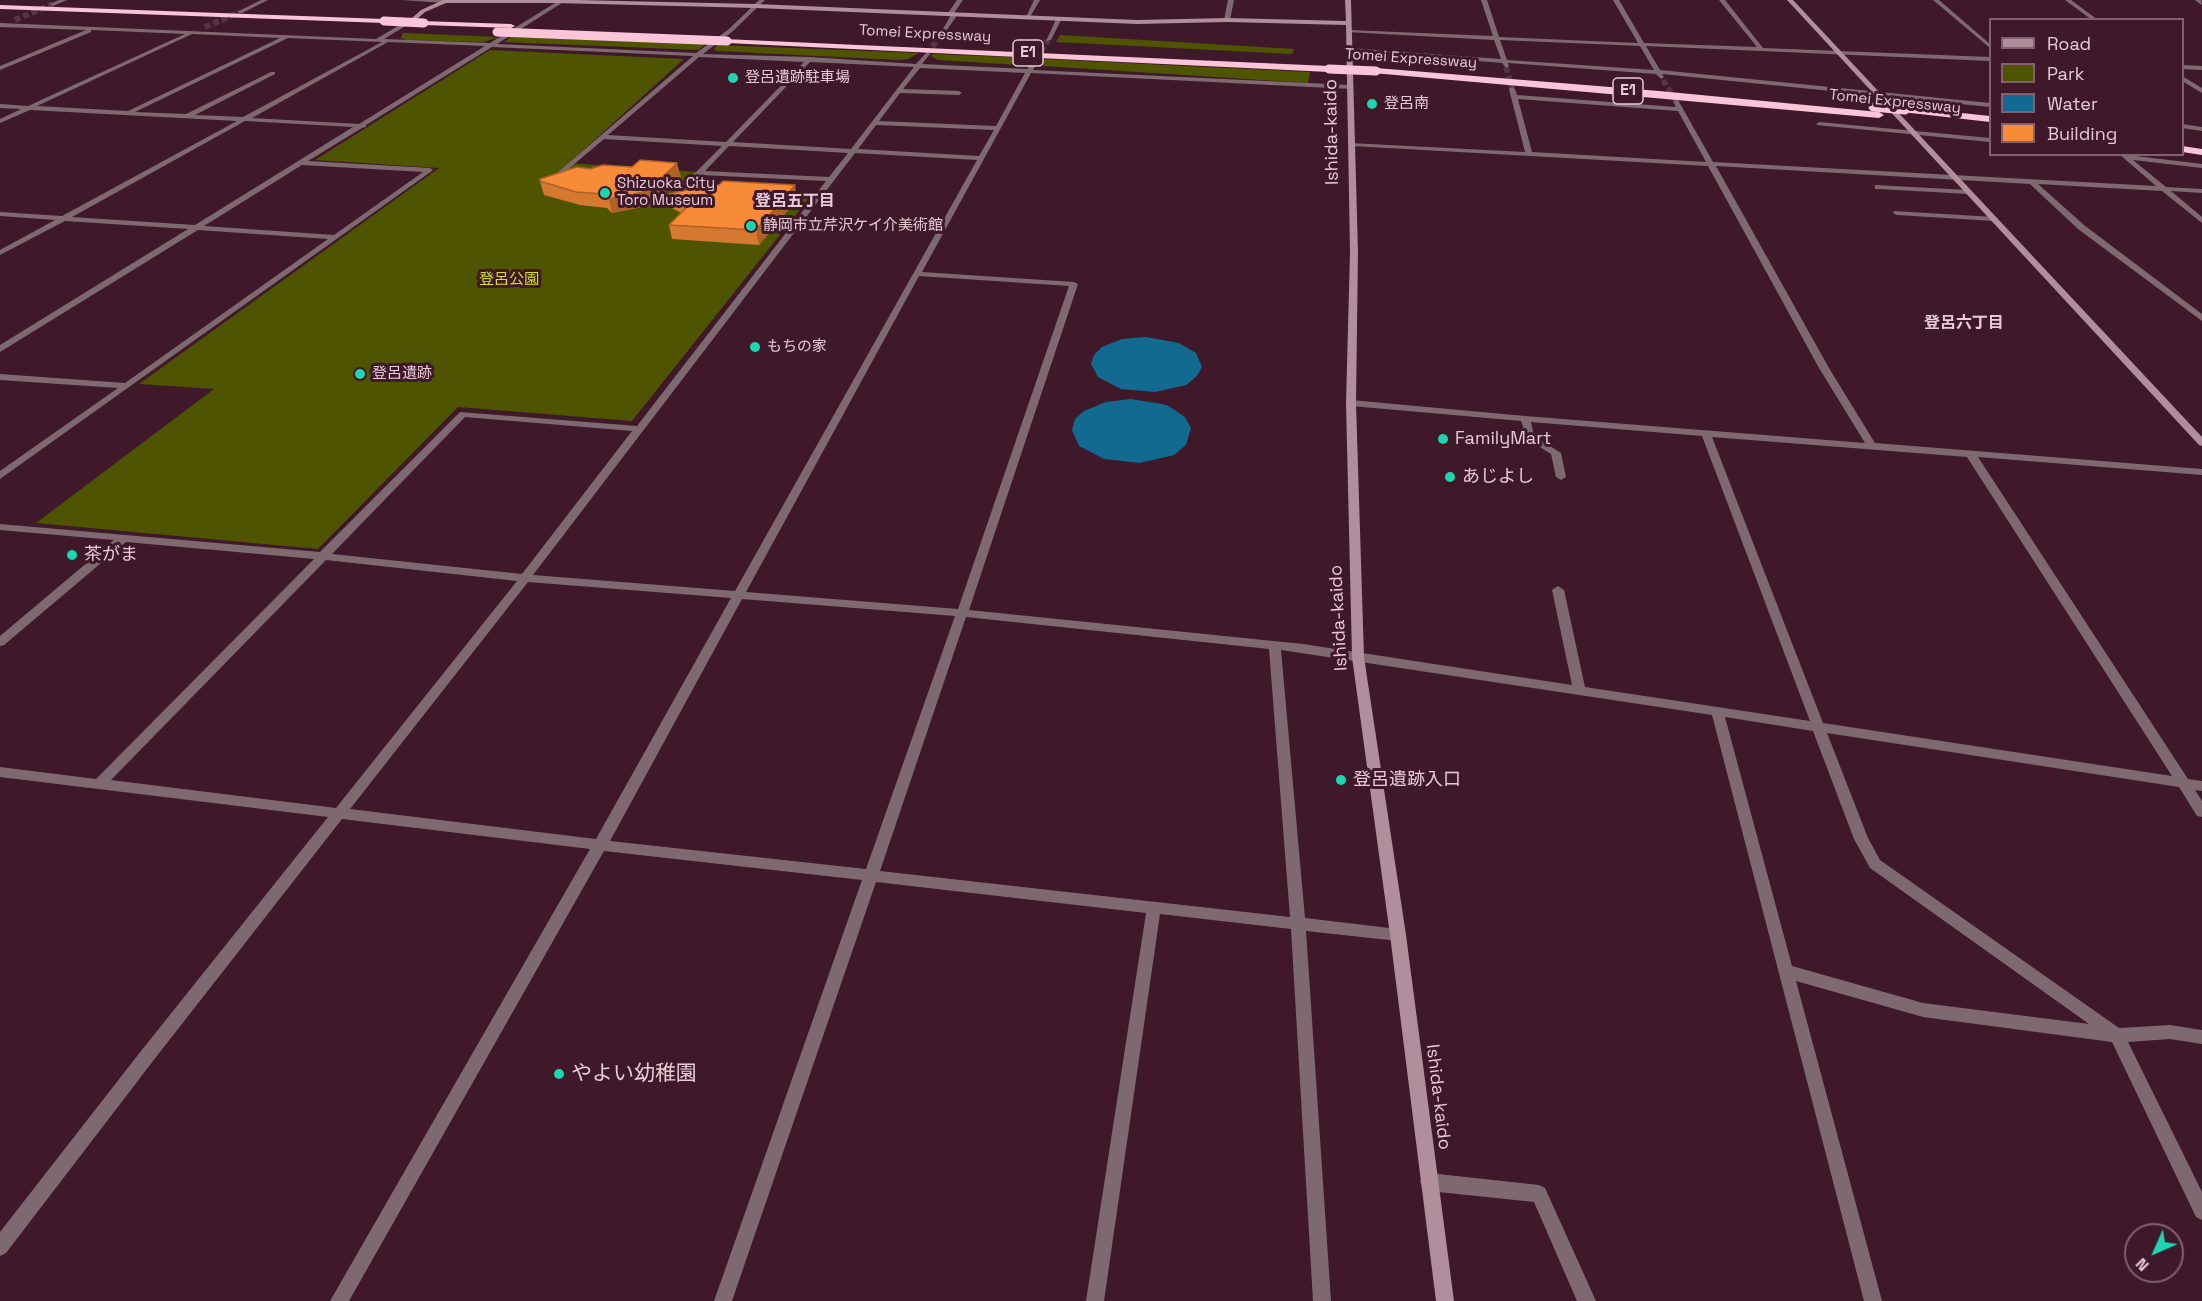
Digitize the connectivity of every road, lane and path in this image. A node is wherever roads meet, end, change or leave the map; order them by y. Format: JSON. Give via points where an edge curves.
{"nodes":[{"id":1,"x":64,"y":0,"type":"edge"},
{"id":2,"x":266,"y":0,"type":"edge"},
{"id":3,"x":405,"y":0,"type":"edge"},
{"id":4,"x":446,"y":0,"type":"edge"},
{"id":5,"x":762,"y":0,"type":"edge"},
{"id":6,"x":960,"y":0,"type":"edge"},
{"id":7,"x":1037,"y":0,"type":"edge"},
{"id":8,"x":1231,"y":0,"type":"edge"},
{"id":9,"x":1348,"y":0,"type":"edge"},
{"id":10,"x":1484,"y":0,"type":"edge"},
{"id":11,"x":1616,"y":0,"type":"edge"},
{"id":12,"x":1722,"y":0,"type":"edge"},
{"id":13,"x":1790,"y":0,"type":"edge"},
{"id":14,"x":1936,"y":0,"type":"edge"},
{"id":15,"x":2068,"y":0,"type":"edge"},
{"id":16,"x":2198,"y":0,"type":"edge"},
{"id":17,"x":558,"y":1,"type":"edge"},
{"id":18,"x":2202,"y":3,"type":"edge"},
{"id":19,"x":53,"y":4,"type":"dead end"},
{"id":20,"x":756,"y":6,"type":"junction"},
{"id":21,"x":0,"y":8,"type":"edge"},
{"id":22,"x":240,"y":12,"type":"tunnel mouth"},
{"id":23,"x":951,"y":13,"type":"junction"},
{"id":24,"x":0,"y":14,"type":"edge"},
{"id":25,"x":1028,"y":16,"type":"junction"},
{"id":26,"x":1059,"y":18,"type":"junction"},
{"id":27,"x":2094,"y":18,"type":"edge"},
{"id":28,"x":15,"y":20,"type":"tunnel mouth"},
{"id":29,"x":1227,"y":20,"type":"junction"},
{"id":30,"x":1349,"y":23,"type":"junction"},
{"id":31,"x":0,"y":25,"type":"edge"},
{"id":32,"x":206,"y":27,"type":"tunnel mouth"},
{"id":33,"x":93,"y":29,"type":"junction"},
{"id":34,"x":1349,"y":32,"type":"junction"},
{"id":35,"x":194,"y":33,"type":"junction"},
{"id":36,"x":1977,"y":35,"type":"junction"},
{"id":37,"x":1989,"y":35,"type":"edge"},
{"id":38,"x":287,"y":36,"type":"junction"},
{"id":39,"x":940,"y":36,"type":"tunnel mouth"},
{"id":40,"x":731,"y":37,"type":"junction"},
{"id":41,"x":1494,"y":37,"type":"junction"},
{"id":42,"x":1048,"y":40,"type":"tunnel mouth"},
{"id":43,"x":377,"y":41,"type":"junction"},
{"id":44,"x":388,"y":41,"type":"junction"},
{"id":45,"x":1640,"y":43,"type":"junction"},
{"id":46,"x":493,"y":45,"type":"junction"},
{"id":47,"x":1989,"y":45,"type":"edge"},
{"id":48,"x":1760,"y":48,"type":"junction"},
{"id":49,"x":1349,"y":50,"type":"junction"},
{"id":50,"x":1839,"y":52,"type":"junction"},
{"id":51,"x":699,"y":54,"type":"junction"},
{"id":52,"x":810,"y":59,"type":"junction"},
{"id":53,"x":923,"y":59,"type":"junction"},
{"id":54,"x":1989,"y":59,"type":"edge"},
{"id":55,"x":1033,"y":64,"type":"junction"},
{"id":56,"x":1505,"y":64,"type":"junction"},
{"id":57,"x":2184,"y":67,"type":"edge"},
{"id":58,"x":0,"y":68,"type":"edge"},
{"id":59,"x":2202,"y":68,"type":"edge"},
{"id":60,"x":1658,"y":72,"type":"junction"},
{"id":61,"x":273,"y":73,"type":"dead end"},
{"id":62,"x":2184,"y":79,"type":"edge"},
{"id":63,"x":1663,"y":80,"type":"tunnel mouth"},
{"id":64,"x":1351,"y":87,"type":"junction"},
{"id":65,"x":1512,"y":89,"type":"tunnel mouth"},
{"id":66,"x":899,"y":91,"type":"junction"},
{"id":67,"x":2202,"y":91,"type":"edge"},
{"id":68,"x":959,"y":93,"type":"dead end"},
{"id":69,"x":1876,"y":93,"type":"junction"},
{"id":70,"x":1514,"y":97,"type":"junction"},
{"id":71,"x":1676,"y":101,"type":"tunnel mouth"},
{"id":72,"x":1989,"y":105,"type":"edge"},
{"id":73,"x":0,"y":106,"type":"edge"},
{"id":74,"x":30,"y":108,"type":"junction"},
{"id":75,"x":1680,"y":109,"type":"junction"},
{"id":76,"x":127,"y":113,"type":"junction"},
{"id":77,"x":1908,"y":114,"type":"junction"},
{"id":78,"x":188,"y":116,"type":"junction"},
{"id":79,"x":244,"y":119,"type":"junction"},
{"id":80,"x":1989,"y":119,"type":"edge"},
{"id":81,"x":0,"y":121,"type":"edge"},
{"id":82,"x":876,"y":123,"type":"junction"},
{"id":83,"x":1819,"y":124,"type":"dead end"},
{"id":84,"x":364,"y":126,"type":"junction"},
{"id":85,"x":2184,"y":126,"type":"edge"},
{"id":86,"x":1989,"y":127,"type":"edge"},
{"id":87,"x":998,"y":128,"type":"junction"},
{"id":88,"x":2202,"y":129,"type":"edge"},
{"id":89,"x":1912,"y":132,"type":"junction"},
{"id":90,"x":603,"y":137,"type":"junction"},
{"id":91,"x":1989,"y":140,"type":"edge"},
{"id":92,"x":2184,"y":141,"type":"edge"},
{"id":93,"x":2202,"y":143,"type":"edge"},
{"id":94,"x":1352,"y":144,"type":"junction"},
{"id":95,"x":726,"y":145,"type":"junction"},
{"id":96,"x":2184,"y":149,"type":"edge"},
{"id":97,"x":853,"y":152,"type":"junction"},
{"id":98,"x":2202,"y":152,"type":"edge"},
{"id":99,"x":1529,"y":153,"type":"junction"},
{"id":100,"x":2123,"y":156,"type":"edge"},
{"id":101,"x":982,"y":158,"type":"junction"},
{"id":102,"x":1708,"y":162,"type":"junction"},
{"id":103,"x":300,"y":163,"type":"junction"},
{"id":104,"x":2202,"y":166,"type":"edge"},
{"id":105,"x":700,"y":172,"type":"junction"},
{"id":106,"x":1954,"y":177,"type":"junction"},
{"id":107,"x":833,"y":179,"type":"junction"},
{"id":108,"x":2031,"y":181,"type":"junction"},
{"id":109,"x":687,"y":186,"type":"dead end"},
{"id":110,"x":1878,"y":187,"type":"dead end"},
{"id":111,"x":544,"y":188,"type":"edge"},
{"id":112,"x":2163,"y":189,"type":"junction"},
{"id":113,"x":2202,"y":190,"type":"edge"},
{"id":114,"x":1968,"y":192,"type":"junction"},
{"id":115,"x":1897,"y":213,"type":"dead end"},
{"id":116,"x":0,"y":214,"type":"edge"},
{"id":117,"x":63,"y":219,"type":"junction"},
{"id":118,"x":1994,"y":219,"type":"junction"},
{"id":119,"x":2202,"y":221,"type":"edge"},
{"id":120,"x":195,"y":228,"type":"junction"},
{"id":121,"x":335,"y":237,"type":"junction"},
{"id":122,"x":0,"y":253,"type":"edge"},
{"id":123,"x":919,"y":274,"type":"junction"},
{"id":124,"x":2202,"y":318,"type":"edge"},
{"id":125,"x":0,"y":349,"type":"edge"},
{"id":126,"x":0,"y":376,"type":"edge"},
{"id":127,"x":127,"y":386,"type":"junction"},
{"id":128,"x":1351,"y":403,"type":"junction"},
{"id":129,"x":1525,"y":419,"type":"junction"},
{"id":130,"x":639,"y":429,"type":"junction"},
{"id":131,"x":1706,"y":434,"type":"junction"},
{"id":132,"x":2202,"y":443,"type":"edge"},
{"id":133,"x":1872,"y":446,"type":"junction"},
{"id":134,"x":1970,"y":453,"type":"junction"},
{"id":135,"x":2202,"y":472,"type":"edge"},
{"id":136,"x":0,"y":476,"type":"edge"},
{"id":137,"x":1561,"y":477,"type":"dead end"},
{"id":138,"x":0,"y":527,"type":"edge"},
{"id":139,"x":125,"y":537,"type":"junction"},
{"id":140,"x":324,"y":556,"type":"junction"},
{"id":141,"x":525,"y":578,"type":"junction"},
{"id":142,"x":1558,"y":590,"type":"dead end"},
{"id":143,"x":739,"y":596,"type":"junction"},
{"id":144,"x":962,"y":613,"type":"junction"},
{"id":145,"x":0,"y":642,"type":"edge"},
{"id":146,"x":1275,"y":646,"type":"junction"},
{"id":147,"x":1358,"y":657,"type":"junction"},
{"id":148,"x":1579,"y":690,"type":"junction"},
{"id":149,"x":1718,"y":713,"type":"junction"},
{"id":150,"x":1818,"y":726,"type":"junction"},
{"id":151,"x":0,"y":772,"type":"edge"},
{"id":152,"x":100,"y":783,"type":"junction"},
{"id":153,"x":2184,"y":784,"type":"junction"},
{"id":154,"x":2202,"y":786,"type":"edge"},
{"id":155,"x":341,"y":812,"type":"junction"},
{"id":156,"x":2202,"y":812,"type":"edge"},
{"id":157,"x":600,"y":845,"type":"junction"},
{"id":158,"x":870,"y":874,"type":"junction"},
{"id":159,"x":1154,"y":907,"type":"junction"},
{"id":160,"x":1298,"y":924,"type":"junction"},
{"id":161,"x":1398,"y":935,"type":"junction"},
{"id":162,"x":1786,"y":971,"type":"junction"},
{"id":163,"x":2117,"y":1035,"type":"junction"},
{"id":164,"x":2202,"y":1037,"type":"edge"},
{"id":165,"x":1430,"y":1182,"type":"junction"},
{"id":166,"x":2202,"y":1211,"type":"edge"},
{"id":167,"x":0,"y":1247,"type":"edge"},
{"id":168,"x":339,"y":1301,"type":"edge"},
{"id":169,"x":723,"y":1301,"type":"edge"},
{"id":170,"x":1095,"y":1301,"type":"edge"},
{"id":171,"x":1322,"y":1301,"type":"edge"},
{"id":172,"x":1445,"y":1301,"type":"edge"},
{"id":173,"x":1587,"y":1301,"type":"edge"},
{"id":174,"x":1873,"y":1301,"type":"edge"}],
"edges":[{"from":1,"to":19,"type":"street"},
{"from":2,"to":22,"type":"street"},
{"from":3,"to":4,"type":"street"},
{"from":4,"to":17,"type":"street"},
{"from":4,"to":43,"type":"street"},
{"from":5,"to":20,"type":"street"},
{"from":6,"to":23,"type":"street"},
{"from":7,"to":25,"type":"street"},
{"from":8,"to":29,"type":"street"},
{"from":9,"to":30,"type":"street","name":"Ishida-kaido"},
{"from":10,"to":41,"type":"street"},
{"from":11,"to":45,"type":"street"},
{"from":12,"to":48,"type":"street"},
{"from":13,"to":50,"type":"street"},
{"from":14,"to":36,"type":"street"},
{"from":15,"to":27,"type":"street"},
{"from":16,"to":18,"type":"street"},
{"from":17,"to":20,"type":"street"},
{"from":17,"to":46,"type":"street"},
{"from":20,"to":23,"type":"street"},
{"from":20,"to":51,"type":"street"},
{"from":21,"to":40,"type":"highway","name":"Tomei Expressway","number":"E1","bridge":true},
{"from":23,"to":25,"type":"street"},
{"from":23,"to":39,"type":"street","via":[[953,17]]},
{"from":24,"to":40,"type":"highway","name":"Tomei Expressway","number":"E1","bridge":true},
{"from":25,"to":26,"type":"street"},
{"from":26,"to":29,"type":"street","via":[[1137,22]]},
{"from":26,"to":42,"type":"street"},
{"from":28,"to":31,"type":"street"},
{"from":29,"to":30,"type":"street"},
{"from":30,"to":34,"type":"street","name":"Ishida-kaido"},
{"from":31,"to":33,"type":"street"},
{"from":32,"to":35,"type":"street"},
{"from":33,"to":35,"type":"street"},
{"from":33,"to":58,"type":"street"},
{"from":34,"to":41,"type":"street"},
{"from":34,"to":49,"type":"street","name":"Ishida-kaido"},
{"from":35,"to":38,"type":"street"},
{"from":35,"to":74,"type":"street"},
{"from":36,"to":37,"type":"street"},
{"from":36,"to":47,"type":"street"},
{"from":38,"to":43,"type":"street"},
{"from":38,"to":76,"type":"street"},
{"from":40,"to":77,"type":"highway","name":"Tomei Expressway","number":"E1","bridge":true,"via":[[1375,68]]},
{"from":41,"to":45,"type":"street"},
{"from":41,"to":56,"type":"street"},
{"from":43,"to":44,"type":"street"},
{"from":44,"to":46,"type":"street"},
{"from":44,"to":79,"type":"street"},
{"from":45,"to":48,"type":"street"},
{"from":45,"to":60,"type":"street"},
{"from":46,"to":51,"type":"street"},
{"from":46,"to":84,"type":"street"},
{"from":48,"to":50,"type":"street"},
{"from":49,"to":56,"type":"street"},
{"from":49,"to":64,"type":"street","name":"Ishida-kaido"},
{"from":50,"to":54,"type":"street"},
{"from":50,"to":69,"type":"street"},
{"from":51,"to":52,"type":"street"},
{"from":51,"to":90,"type":"street"},
{"from":52,"to":53,"type":"street"},
{"from":52,"to":95,"type":"street"},
{"from":53,"to":55,"type":"street"},
{"from":53,"to":66,"type":"street"},
{"from":55,"to":64,"type":"street"},
{"from":55,"to":87,"type":"street"},
{"from":56,"to":60,"type":"street"},
{"from":57,"to":59,"type":"street"},
{"from":60,"to":63,"type":"street"},
{"from":60,"to":69,"type":"street"},
{"from":61,"to":78,"type":"street"},
{"from":62,"to":67,"type":"street"},
{"from":64,"to":94,"type":"street","name":"Ishida-kaido"},
{"from":65,"to":70,"type":"street"},
{"from":66,"to":68,"type":"street"},
{"from":66,"to":82,"type":"street"},
{"from":69,"to":72,"type":"street"},
{"from":69,"to":89,"type":"street"},
{"from":70,"to":75,"type":"street"},
{"from":70,"to":99,"type":"street"},
{"from":71,"to":75,"type":"street"},
{"from":73,"to":74,"type":"street"},
{"from":74,"to":76,"type":"street"},
{"from":74,"to":81,"type":"street"},
{"from":75,"to":102,"type":"street"},
{"from":76,"to":78,"type":"street"},
{"from":77,"to":80,"type":"highway","name":"Tomei Expressway","number":"E1"},
{"from":77,"to":86,"type":"highway","name":"Tomei Expressway","number":"E1"},
{"from":78,"to":79,"type":"street"},
{"from":79,"to":84,"type":"street"},
{"from":79,"to":117,"type":"street"},
{"from":82,"to":87,"type":"street"},
{"from":82,"to":97,"type":"street"},
{"from":83,"to":89,"type":"street"},
{"from":84,"to":103,"type":"street"},
{"from":85,"to":88,"type":"street"},
{"from":87,"to":101,"type":"street"},
{"from":89,"to":91,"type":"street"},
{"from":89,"to":106,"type":"street"},
{"from":90,"to":95,"type":"street"},
{"from":90,"to":111,"type":"street"},
{"from":92,"to":93,"type":"highway"},
{"from":94,"to":99,"type":"street"},
{"from":94,"to":128,"type":"street","name":"Ishida-kaido"},
{"from":95,"to":97,"type":"street"},
{"from":95,"to":105,"type":"street"},
{"from":96,"to":98,"type":"highway"},
{"from":97,"to":101,"type":"street"},
{"from":97,"to":107,"type":"street"},
{"from":99,"to":102,"type":"street"},
{"from":100,"to":104,"type":"street"},
{"from":100,"to":112,"type":"street"},
{"from":101,"to":123,"type":"street"},
{"from":102,"to":106,"type":"street"},
{"from":102,"to":133,"type":"street"},
{"from":103,"to":120,"type":"street"},
{"from":103,"to":121,"type":"street","via":[[430,170]]},
{"from":105,"to":107,"type":"street"},
{"from":105,"to":109,"type":"street"},
{"from":106,"to":108,"type":"street"},
{"from":106,"to":114,"type":"street"},
{"from":107,"to":130,"type":"street"},
{"from":108,"to":112,"type":"street"},
{"from":108,"to":124,"type":"street","via":[[2081,227]]},
{"from":110,"to":114,"type":"street"},
{"from":112,"to":113,"type":"street"},
{"from":112,"to":119,"type":"street"},
{"from":114,"to":118,"type":"street"},
{"from":115,"to":118,"type":"street"},
{"from":116,"to":117,"type":"street"},
{"from":117,"to":120,"type":"street"},
{"from":117,"to":122,"type":"street"},
{"from":118,"to":132,"type":"street"},
{"from":120,"to":121,"type":"street"},
{"from":120,"to":125,"type":"street"},
{"from":121,"to":127,"type":"street"},
{"from":123,"to":143,"type":"street"},
{"from":123,"to":144,"type":"street","via":[[1074,284]]},
{"from":126,"to":127,"type":"street"},
{"from":127,"to":136,"type":"street"},
{"from":128,"to":129,"type":"street"},
{"from":128,"to":147,"type":"street","name":"Ishida-kaido"},
{"from":129,"to":131,"type":"street"},
{"from":129,"to":137,"type":"street","via":[[1530,437],[1556,453]]},
{"from":130,"to":140,"type":"street","via":[[463,414]]},
{"from":130,"to":141,"type":"street"},
{"from":131,"to":133,"type":"street"},
{"from":131,"to":150,"type":"street"},
{"from":133,"to":134,"type":"street"},
{"from":134,"to":135,"type":"street"},
{"from":134,"to":153,"type":"street"},
{"from":138,"to":139,"type":"street"},
{"from":139,"to":140,"type":"street"},
{"from":139,"to":145,"type":"street"},
{"from":140,"to":141,"type":"street"},
{"from":140,"to":152,"type":"street"},
{"from":141,"to":143,"type":"street"},
{"from":141,"to":155,"type":"street"},
{"from":142,"to":148,"type":"street"},
{"from":143,"to":144,"type":"street"},
{"from":143,"to":157,"type":"street"},
{"from":144,"to":146,"type":"street"},
{"from":144,"to":158,"type":"street"},
{"from":146,"to":147,"type":"street"},
{"from":146,"to":160,"type":"street"},
{"from":147,"to":148,"type":"street"},
{"from":147,"to":161,"type":"street","name":"Ishida-kaido"},
{"from":148,"to":149,"type":"street"},
{"from":149,"to":150,"type":"street"},
{"from":149,"to":162,"type":"street"},
{"from":150,"to":153,"type":"street"},
{"from":150,"to":163,"type":"street","via":[[1861,839],[1875,864]]},
{"from":151,"to":152,"type":"street"},
{"from":152,"to":155,"type":"street"},
{"from":153,"to":154,"type":"street"},
{"from":153,"to":156,"type":"street"},
{"from":155,"to":157,"type":"street"},
{"from":155,"to":167,"type":"street"},
{"from":157,"to":158,"type":"street"},
{"from":157,"to":168,"type":"street"},
{"from":158,"to":159,"type":"street"},
{"from":158,"to":169,"type":"street"},
{"from":159,"to":160,"type":"street"},
{"from":159,"to":170,"type":"street"},
{"from":160,"to":161,"type":"street"},
{"from":160,"to":171,"type":"street"},
{"from":161,"to":165,"type":"street","name":"Ishida-kaido"},
{"from":162,"to":163,"type":"street","via":[[1923,1010]]},
{"from":162,"to":174,"type":"street"},
{"from":163,"to":164,"type":"street","via":[[2170,1032]]},
{"from":163,"to":166,"type":"street"},
{"from":165,"to":172,"type":"street","name":"Ishida-kaido"},
{"from":165,"to":173,"type":"street","via":[[1539,1194]]}]}
